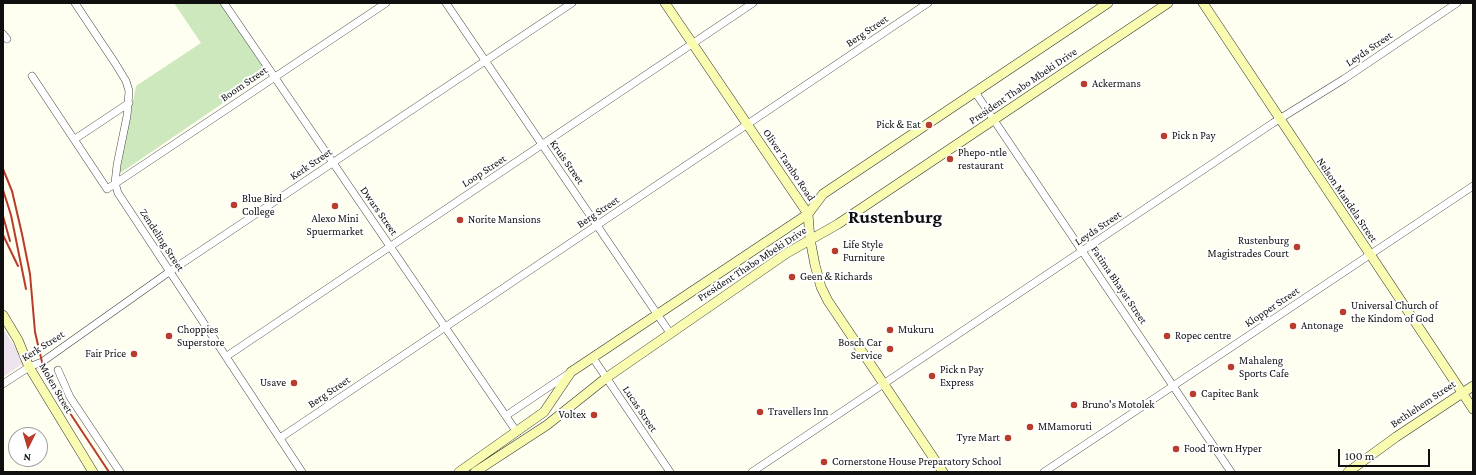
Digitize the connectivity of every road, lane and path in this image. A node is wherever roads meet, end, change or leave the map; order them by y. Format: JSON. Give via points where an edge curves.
{"nodes":[{"id":1,"x":75,"y":3,"type":"edge"},
{"id":2,"x":224,"y":3,"type":"edge"},
{"id":3,"x":386,"y":3,"type":"edge"},
{"id":4,"x":446,"y":3,"type":"edge"},
{"id":5,"x":572,"y":3,"type":"edge"},
{"id":6,"x":665,"y":3,"type":"edge"},
{"id":7,"x":753,"y":3,"type":"edge"},
{"id":8,"x":928,"y":3,"type":"edge"},
{"id":9,"x":1108,"y":3,"type":"edge"},
{"id":10,"x":1168,"y":3,"type":"edge"},
{"id":11,"x":1203,"y":3,"type":"edge"},
{"id":12,"x":1457,"y":3,"type":"edge"},
{"id":13,"x":692,"y":45,"type":"junction"},
{"id":14,"x":484,"y":61,"type":"junction"},
{"id":15,"x":32,"y":76,"type":"dead end"},
{"id":16,"x":274,"y":77,"type":"junction"},
{"id":17,"x":975,"y":92,"type":"junction"},
{"id":18,"x":129,"y":103,"type":"junction"},
{"id":19,"x":1279,"y":119,"type":"junction"},
{"id":20,"x":994,"y":120,"type":"junction"},
{"id":21,"x":747,"y":124,"type":"junction"},
{"id":22,"x":75,"y":139,"type":"junction"},
{"id":23,"x":542,"y":146,"type":"junction"},
{"id":24,"x":332,"y":162,"type":"junction"},
{"id":25,"x":115,"y":183,"type":"junction"},
{"id":26,"x":1473,"y":186,"type":"edge"},
{"id":27,"x":808,"y":214,"type":"junction"},
{"id":28,"x":598,"y":226,"type":"junction"},
{"id":29,"x":808,"y":239,"type":"junction"},
{"id":30,"x":390,"y":246,"type":"junction"},
{"id":31,"x":1083,"y":252,"type":"junction"},
{"id":32,"x":1369,"y":254,"type":"junction"},
{"id":33,"x":169,"y":272,"type":"junction"},
{"id":34,"x":3,"y":315,"type":"edge"},
{"id":35,"x":658,"y":315,"type":"junction"},
{"id":36,"x":446,"y":326,"type":"junction"},
{"id":37,"x":670,"y":334,"type":"junction"},
{"id":38,"x":227,"y":356,"type":"junction"},
{"id":39,"x":592,"y":358,"type":"junction"},
{"id":40,"x":29,"y":368,"type":"junction"},
{"id":41,"x":58,"y":370,"type":"dead end"},
{"id":42,"x":571,"y":372,"type":"junction"},
{"id":43,"x":606,"y":378,"type":"junction"},
{"id":44,"x":884,"y":383,"type":"junction"},
{"id":45,"x":3,"y":384,"type":"edge"},
{"id":46,"x":1174,"y":386,"type":"junction"},
{"id":47,"x":1473,"y":386,"type":"edge"},
{"id":48,"x":1462,"y":393,"type":"junction"},
{"id":49,"x":1473,"y":409,"type":"edge"},
{"id":50,"x":507,"y":415,"type":"junction"},
{"id":51,"x":516,"y":431,"type":"junction"},
{"id":52,"x":280,"y":438,"type":"junction"},
{"id":53,"x":93,"y":472,"type":"edge"},
{"id":54,"x":120,"y":472,"type":"edge"},
{"id":55,"x":302,"y":472,"type":"edge"},
{"id":56,"x":459,"y":472,"type":"edge"},
{"id":57,"x":475,"y":472,"type":"edge"},
{"id":58,"x":670,"y":472,"type":"edge"},
{"id":59,"x":752,"y":472,"type":"edge"},
{"id":60,"x":944,"y":472,"type":"edge"},
{"id":61,"x":1044,"y":472,"type":"edge"},
{"id":62,"x":1231,"y":472,"type":"edge"},
{"id":63,"x":1348,"y":472,"type":"edge"}],
"edges":[{"from":1,"to":18,"type":"street","via":[[126,81]]},
{"from":2,"to":16,"type":"street","name":"Dwars Street"},
{"from":3,"to":16,"type":"street","name":"Boom Street"},
{"from":4,"to":14,"type":"street","name":"Kruis Street"},
{"from":5,"to":14,"type":"street","name":"Kerk Street"},
{"from":6,"to":13,"type":"street","name":"Oliver Tambo Road"},
{"from":7,"to":13,"type":"street","name":"Loop Street"},
{"from":8,"to":21,"type":"street","name":"Berg Street"},
{"from":9,"to":17,"type":"street","name":"President Thabo Mbeki Drive"},
{"from":10,"to":20,"type":"street","name":"President Thabo Mbeki Drive"},
{"from":11,"to":19,"type":"street","name":"Nelson Mandela Street"},
{"from":12,"to":19,"type":"street","name":"Leyds Street"},
{"from":13,"to":21,"type":"street","name":"Oliver Tambo Road"},
{"from":13,"to":23,"type":"street","name":"Loop Street"},
{"from":14,"to":23,"type":"street","name":"Kruis Street"},
{"from":14,"to":24,"type":"street","name":"Kerk Street"},
{"from":15,"to":22,"type":"street"},
{"from":16,"to":24,"type":"street","name":"Dwars Street"},
{"from":16,"to":25,"type":"street","name":"Boom Street"},
{"from":17,"to":20,"type":"street","name":"Fatima Bhayat Street"},
{"from":17,"to":27,"type":"street","name":"President Thabo Mbeki Drive","via":[[823,194]]},
{"from":18,"to":22,"type":"street"},
{"from":18,"to":25,"type":"street"},
{"from":19,"to":31,"type":"street","name":"Leyds Street"},
{"from":19,"to":32,"type":"street","name":"Nelson Mandela Street"},
{"from":20,"to":29,"type":"street","name":"President Thabo Mbeki Drive","via":[[838,224]]},
{"from":20,"to":31,"type":"street","name":"Fatima Bhayat Street"},
{"from":21,"to":27,"type":"street","name":"Oliver Tambo Road"},
{"from":21,"to":28,"type":"street","name":"Berg Street"},
{"from":22,"to":25,"type":"street","via":[[107,189]]},
{"from":23,"to":28,"type":"street","name":"Kruis Street"},
{"from":23,"to":30,"type":"street","name":"Loop Street"},
{"from":24,"to":30,"type":"street","name":"Dwars Street"},
{"from":24,"to":33,"type":"street","name":"Kerk Street"},
{"from":25,"to":33,"type":"street","name":"Zendeling Street","via":[[118,193]]},
{"from":26,"to":32,"type":"street","name":"Klopper Street"},
{"from":27,"to":29,"type":"street","name":"Oliver Tambo Road"},
{"from":27,"to":35,"type":"street","name":"President Thabo Mbeki Drive"},
{"from":28,"to":35,"type":"street","name":"Kruis Street"},
{"from":28,"to":36,"type":"street","name":"Berg Street"},
{"from":29,"to":37,"type":"street","name":"President Thabo Mbeki Drive"},
{"from":29,"to":44,"type":"street","name":"Oliver Tambo Road","via":[[828,301]]},
{"from":30,"to":36,"type":"street","name":"Dwars Street"},
{"from":30,"to":38,"type":"street","name":"Loop Street"},
{"from":31,"to":44,"type":"street","name":"Leyds Street"},
{"from":31,"to":46,"type":"street","name":"Fatima Bhayat Street"},
{"from":32,"to":46,"type":"street","name":"Klopper Street"},
{"from":32,"to":48,"type":"street","name":"Nelson Mandela Street"},
{"from":33,"to":38,"type":"street","name":"Zendeling Street"},
{"from":33,"to":40,"type":"street","name":"Kerk Street","via":[[42,362]]},
{"from":34,"to":40,"type":"street","name":"Molen Street","via":[[18,340]]},
{"from":35,"to":37,"type":"street","name":"Kruis Street"},
{"from":35,"to":39,"type":"street","name":"President Thabo Mbeki Drive"},
{"from":36,"to":50,"type":"street","name":"Dwars Street"},
{"from":36,"to":52,"type":"street","name":"Berg Street"},
{"from":37,"to":43,"type":"street","name":"President Thabo Mbeki Drive"},
{"from":38,"to":52,"type":"street","name":"Zendeling Street"},
{"from":39,"to":42,"type":"street","name":"President Thabo Mbeki Drive"},
{"from":39,"to":43,"type":"street","name":"Lucas Street"},
{"from":40,"to":45,"type":"street","name":"Kerk Street"},
{"from":40,"to":53,"type":"street","name":"Molen Street"},
{"from":41,"to":54,"type":"street","name":"Molen Street","via":[[70,397]]},
{"from":42,"to":50,"type":"street"},
{"from":42,"to":51,"type":"street","name":"President Thabo Mbeki Drive","via":[[544,412]]},
{"from":43,"to":57,"type":"street","name":"President Thabo Mbeki Drive","via":[[547,425]]},
{"from":43,"to":58,"type":"street","name":"Lucas Street"},
{"from":44,"to":59,"type":"street","name":"Leyds Street"},
{"from":44,"to":60,"type":"street","name":"Oliver Tambo Road"},
{"from":46,"to":61,"type":"street","name":"Klopper Street"},
{"from":46,"to":62,"type":"street","name":"Fatima Bhayat Street"},
{"from":47,"to":48,"type":"street","name":"Bethlehem Street"},
{"from":48,"to":49,"type":"street","name":"Nelson Mandela Street"},
{"from":48,"to":63,"type":"street","name":"Bethlehem Street","via":[[1396,436]]},
{"from":50,"to":51,"type":"street","name":"Dwars Street"},
{"from":51,"to":56,"type":"street","name":"President Thabo Mbeki Drive"},
{"from":52,"to":55,"type":"street","name":"Zendeling Street"}]}
